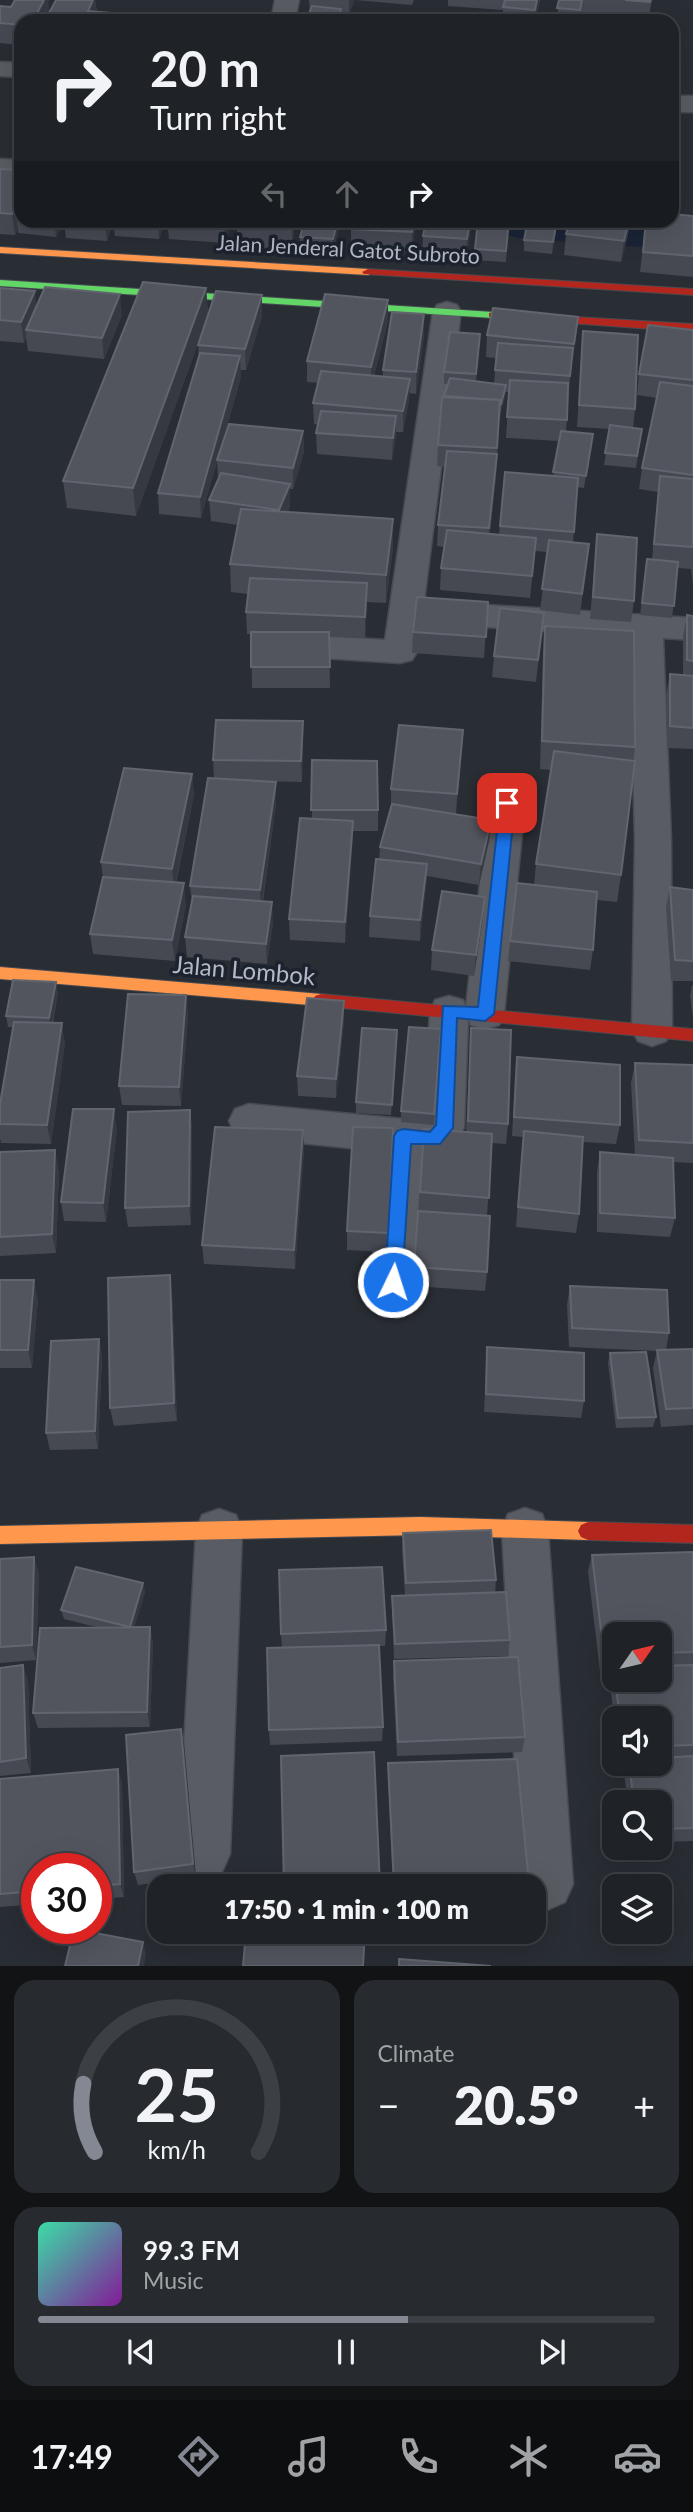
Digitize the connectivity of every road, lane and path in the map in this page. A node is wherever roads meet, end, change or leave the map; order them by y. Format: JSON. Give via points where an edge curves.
{"nodes":[{"id":1,"x":0,"y":250,"type":"edge"},
{"id":2,"x":0,"y":283,"type":"edge"},
{"id":3,"x":693,"y":292,"type":"edge"},
{"id":4,"x":447,"y":311,"type":"junction"},
{"id":5,"x":693,"y":328,"type":"edge"},
{"id":6,"x":406,"y":611,"type":"junction"},
{"id":7,"x":646,"y":628,"type":"junction"},
{"id":8,"x":693,"y":629,"type":"edge"},
{"id":9,"x":277,"y":644,"type":"edge"},
{"id":10,"x":507,"y":803,"type":"dead end"},
{"id":11,"x":0,"y":973,"type":"edge"},
{"id":12,"x":467,"y":1012,"type":"junction"},
{"id":13,"x":652,"y":1030,"type":"junction"},
{"id":14,"x":693,"y":1035,"type":"edge"},
{"id":15,"x":249,"y":1121,"type":"dead end"},
{"id":16,"x":403,"y":1136,"type":"junction"},
{"id":17,"x":393,"y":1282,"type":"dead end"},
{"id":18,"x":526,"y":1530,"type":"junction"},
{"id":19,"x":219,"y":1531,"type":"junction"},
{"id":20,"x":693,"y":1534,"type":"edge"},
{"id":21,"x":0,"y":1535,"type":"edge"},
{"id":22,"x":204,"y":1854,"type":"dead end"},
{"id":23,"x":547,"y":1884,"type":"dead end"}],
"edges":[{"from":1,"to":3,"type":"main road","name":"Jalan Jenderal Gatot Subroto"},
{"from":2,"to":4,"type":"main road"},
{"from":4,"to":5,"type":"main road"},
{"from":4,"to":6,"type":"street"},
{"from":6,"to":7,"type":"street"},
{"from":6,"to":9,"type":"street","via":[[400,652]]},
{"from":7,"to":8,"type":"street"},
{"from":7,"to":13,"type":"street","via":[[653,827]]},
{"from":10,"to":12,"type":"street"},
{"from":11,"to":12,"type":"main road","name":"Jalan Lombok"},
{"from":12,"to":13,"type":"main road","name":"Jalan Lombok"},
{"from":12,"to":16,"type":"street","via":[[444,1128],[434,1139]]},
{"from":13,"to":14,"type":"main road","name":"Jalan Lombok"},
{"from":15,"to":16,"type":"street"},
{"from":16,"to":17,"type":"street"},
{"from":18,"to":19,"type":"main road","via":[[420,1526]]},
{"from":18,"to":20,"type":"main road"},
{"from":18,"to":23,"type":"street"},
{"from":19,"to":21,"type":"main road"},
{"from":19,"to":22,"type":"street"}]}
